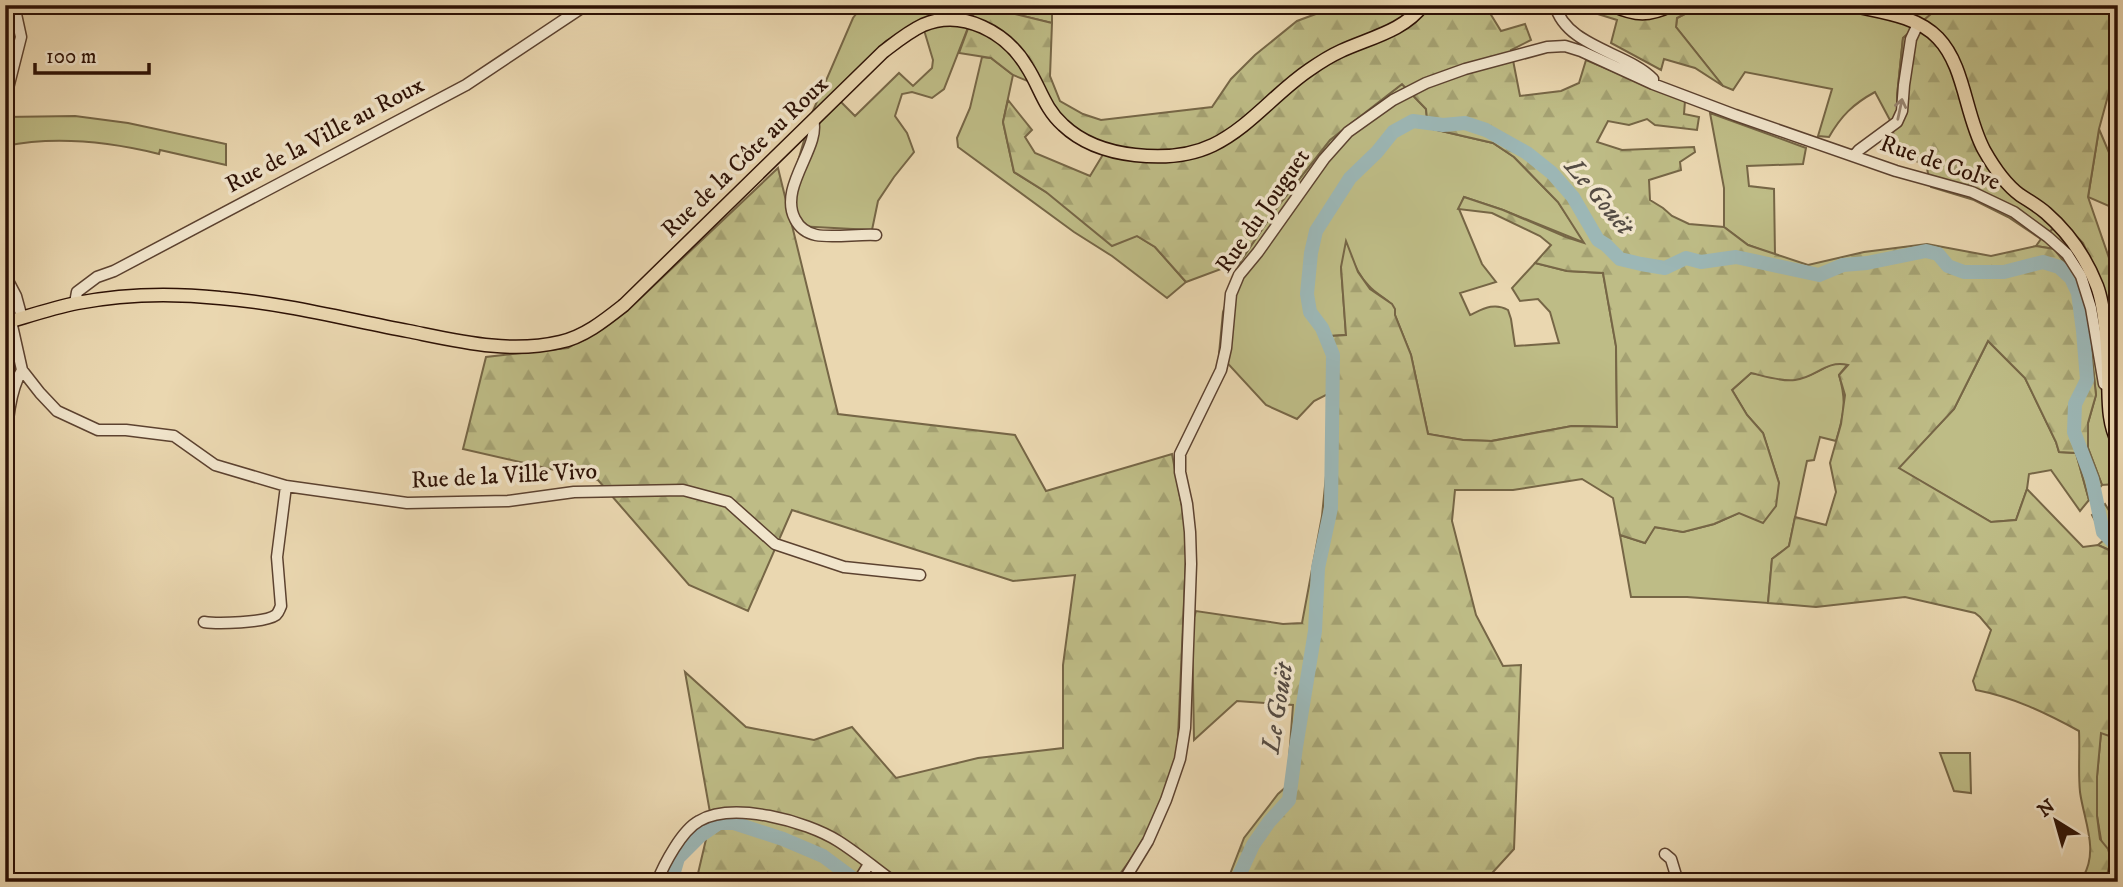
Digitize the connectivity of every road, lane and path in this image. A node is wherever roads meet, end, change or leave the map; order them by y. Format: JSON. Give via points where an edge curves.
{"nodes":[{"id":1,"x":14,"y":5,"type":"edge"},
{"id":2,"x":586,"y":5,"type":"edge"},
{"id":3,"x":1423,"y":5,"type":"edge"},
{"id":4,"x":1555,"y":5,"type":"edge"},
{"id":5,"x":1612,"y":5,"type":"edge"},
{"id":6,"x":1672,"y":5,"type":"edge"},
{"id":7,"x":1850,"y":5,"type":"edge"},
{"id":8,"x":1918,"y":24,"type":"junction"},
{"id":9,"x":1653,"y":84,"type":"junction"},
{"id":10,"x":5,"y":100,"type":"edge"},
{"id":11,"x":813,"y":120,"type":"junction"},
{"id":12,"x":1854,"y":156,"type":"junction"},
{"id":13,"x":876,"y":235,"type":"dead end"},
{"id":14,"x":5,"y":275,"type":"edge"},
{"id":15,"x":97,"y":276,"type":"junction"},
{"id":16,"x":96,"y":299,"type":"junction"},
{"id":17,"x":75,"y":303,"type":"junction"},
{"id":18,"x":13,"y":321,"type":"edge"},
{"id":19,"x":22,"y":370,"type":"junction"},
{"id":20,"x":2109,"y":388,"type":"junction"},
{"id":21,"x":2118,"y":443,"type":"edge"},
{"id":22,"x":5,"y":458,"type":"edge"},
{"id":23,"x":286,"y":486,"type":"junction"},
{"id":24,"x":920,"y":575,"type":"dead end"},
{"id":25,"x":204,"y":622,"type":"dead end"},
{"id":26,"x":1664,"y":854,"type":"dead end"},
{"id":27,"x":868,"y":867,"type":"junction"},
{"id":28,"x":657,"y":882,"type":"edge"},
{"id":29,"x":858,"y":882,"type":"edge"},
{"id":30,"x":894,"y":882,"type":"edge"},
{"id":31,"x":1123,"y":882,"type":"edge"},
{"id":32,"x":1678,"y":882,"type":"edge"}],
"edges":[{"from":1,"to":10,"type":"street","via":[[21,37]]},
{"from":2,"to":15,"type":"street","name":"Rue de la Ville au Roux","via":[[454,91]]},
{"from":3,"to":11,"type":"main road","name":"Rue de la Côte au Roux","via":[[1398,27],[1338,52],[1307,71],[1221,140],[1179,155],[1125,154],[1085,142],[1048,109],[1029,69],[1007,40],[978,24],[958,20],[925,24],[902,37]]},
{"from":4,"to":9,"type":"street","via":[[1568,28],[1646,71]]},
{"from":5,"to":6,"type":"main road","via":[[1639,14],[1656,13]]},
{"from":7,"to":8,"type":"main road"},
{"from":12,"to":8,"type":"street","one_way":true,"via":[[1897,122]]},
{"from":8,"to":20,"type":"main road","via":[[1940,39],[1949,53],[1971,122],[1999,173],[2063,228],[2087,264],[2098,289]]},
{"from":9,"to":12,"type":"street","name":"Rue de Colve"},
{"from":9,"to":31,"type":"street","name":"Rue du Jouguet","via":[[1565,46],[1536,50],[1426,83],[1348,132],[1239,275],[1231,294],[1221,370],[1180,454],[1191,532],[1180,760],[1148,841]]},
{"from":11,"to":13,"type":"street","via":[[791,194],[800,228],[816,235]]},
{"from":11,"to":16,"type":"main road","name":"Rue de la Côte au Roux","via":[[624,305],[603,322],[562,342],[510,348],[470,343],[278,305],[219,298]]},
{"from":12,"to":20,"type":"street","name":"Rue de Colve","via":[[1972,192],[2014,212],[2067,254],[2081,276],[2104,383]]},
{"from":14,"to":18,"type":"street","via":[[16,296]]},
{"from":15,"to":16,"type":"street","via":[[92,287]]},
{"from":15,"to":17,"type":"street","via":[[77,292]]},
{"from":16,"to":17,"type":"main road","name":"Rue de la Côte au Roux"},
{"from":17,"to":18,"type":"main road","name":"Rue de la Côte au Roux"},
{"from":18,"to":19,"type":"street"},
{"from":19,"to":22,"type":"street","via":[[15,381]]},
{"from":19,"to":23,"type":"street","name":"Rue de la Ville Vivo","via":[[57,411],[98,430],[174,436],[215,465]]},
{"from":20,"to":21,"type":"main road","via":[[2107,404]]},
{"from":23,"to":24,"type":"street","name":"Rue de la Ville Vivo","via":[[407,503],[683,490],[728,502],[775,544],[844,567]]},
{"from":23,"to":25,"type":"street","via":[[277,557],[279,611],[272,617]]},
{"from":26,"to":32,"type":"street","via":[[1671,859]]},
{"from":27,"to":28,"type":"street","via":[[837,840],[809,827],[725,813],[698,821],[689,830]]},
{"from":27,"to":29,"type":"street"},
{"from":27,"to":30,"type":"street"}]}
